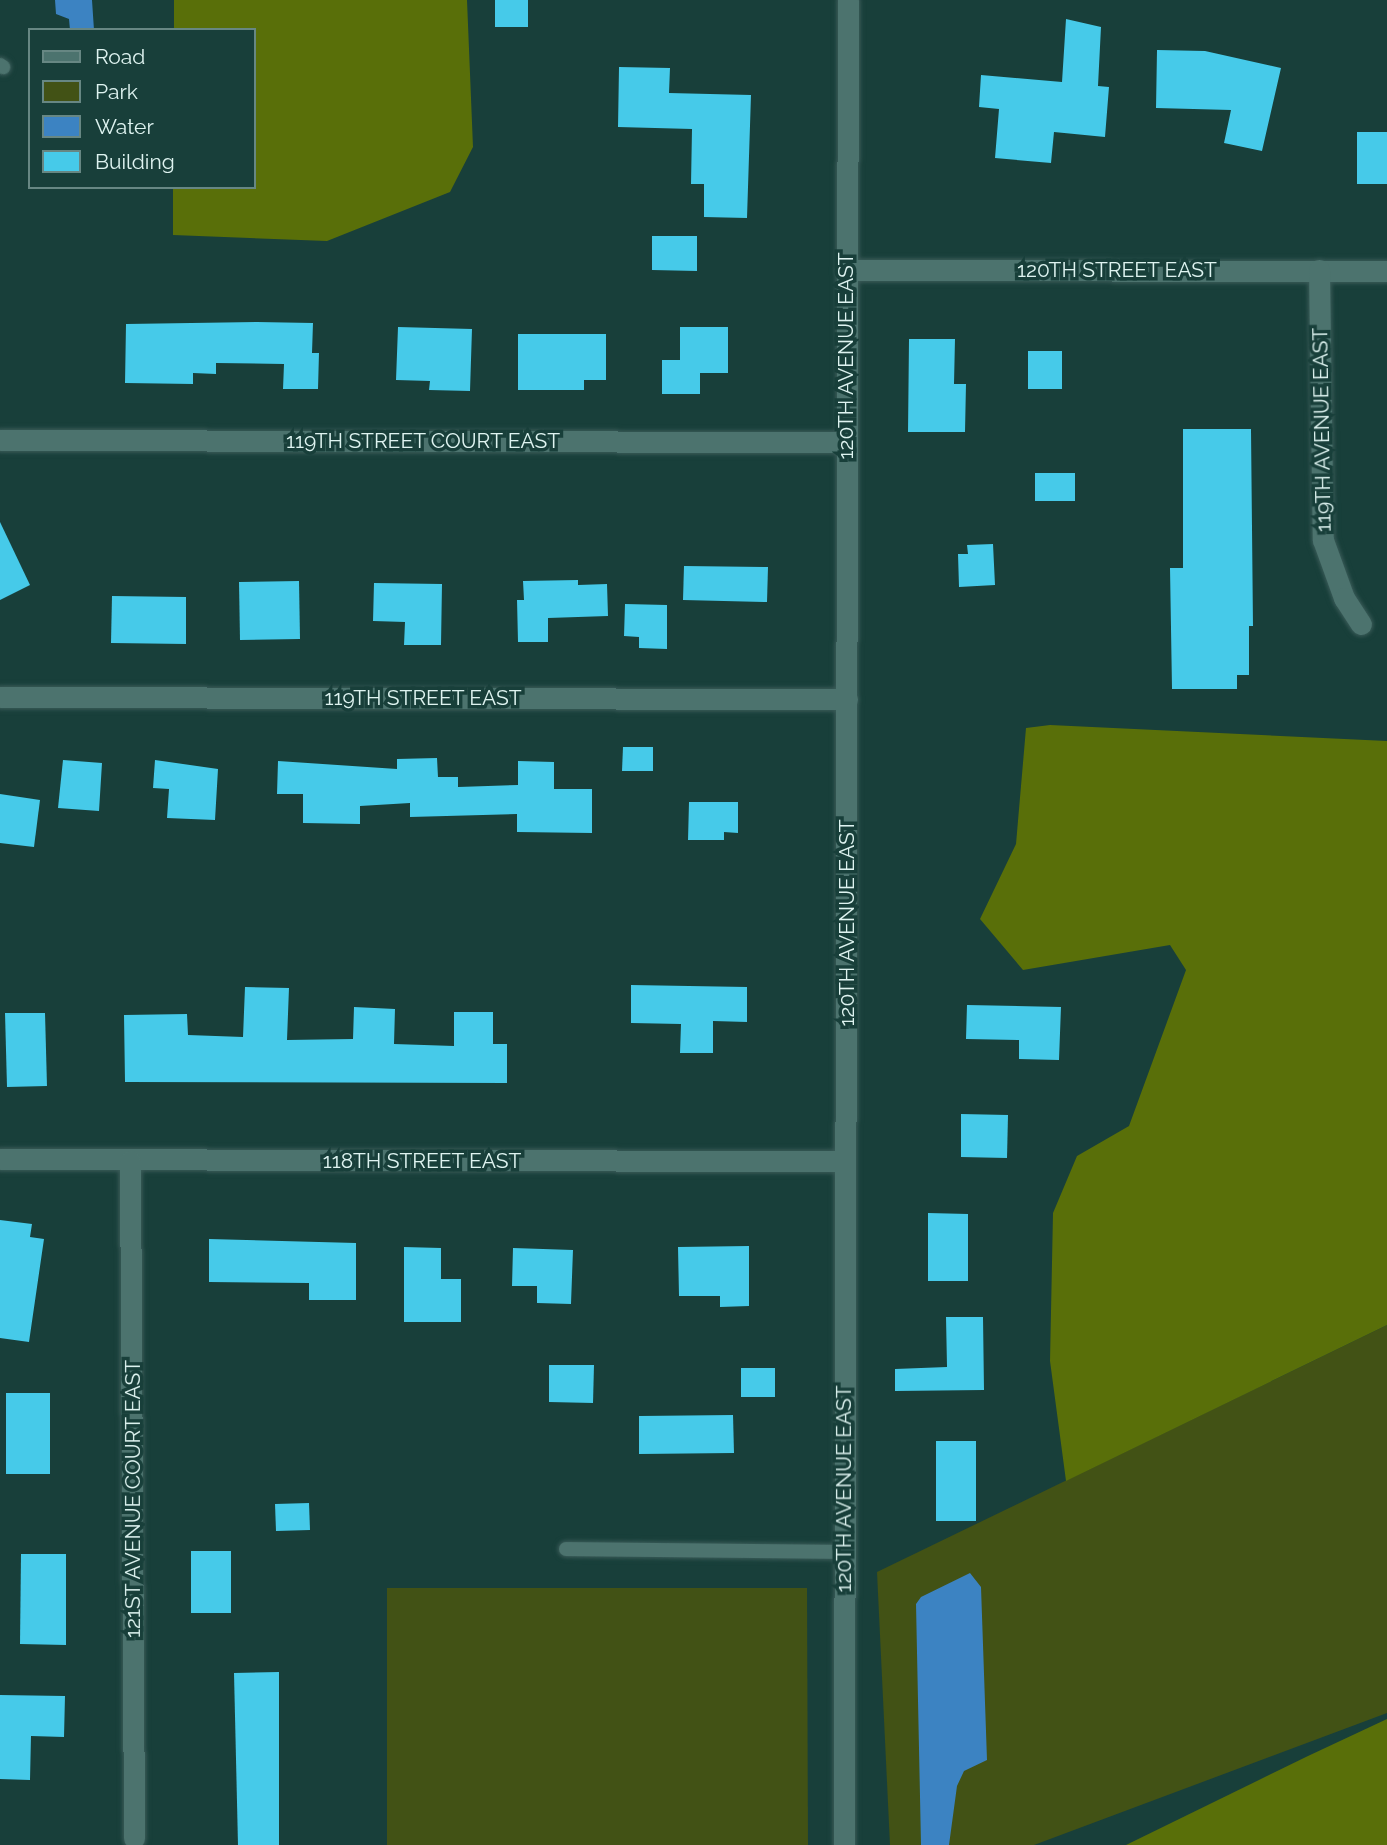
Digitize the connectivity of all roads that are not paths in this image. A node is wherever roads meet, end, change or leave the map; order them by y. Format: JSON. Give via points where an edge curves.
{"nodes":[{"id":1,"x":848,"y":0,"type":"edge"},
{"id":2,"x":846,"y":270,"type":"junction"},
{"id":3,"x":1319,"y":270,"type":"junction"},
{"id":4,"x":1387,"y":271,"type":"edge"},
{"id":5,"x":0,"y":440,"type":"edge"},
{"id":6,"x":846,"y":442,"type":"junction"},
{"id":7,"x":1361,"y":624,"type":"dead end"},
{"id":8,"x":0,"y":697,"type":"edge"},
{"id":9,"x":847,"y":699,"type":"junction"},
{"id":10,"x":0,"y":1159,"type":"edge"},
{"id":11,"x":130,"y":1161,"type":"junction"},
{"id":12,"x":843,"y":1161,"type":"junction"},
{"id":13,"x":566,"y":1549,"type":"dead end"},
{"id":14,"x":844,"y":1552,"type":"junction"},
{"id":15,"x":134,"y":1838,"type":"dead end"},
{"id":16,"x":844,"y":1845,"type":"edge"}],
"edges":[{"from":1,"to":2,"type":"street","name":"120TH AVENUE EAST"},
{"from":2,"to":3,"type":"street","name":"120TH STREET EAST"},
{"from":2,"to":6,"type":"street","name":"120TH AVENUE EAST"},
{"from":3,"to":4,"type":"street","name":"120TH STREET EAST"},
{"from":3,"to":7,"type":"street","name":"119TH AVENUE EAST","via":[[1323,540],[1344,598]]},
{"from":5,"to":6,"type":"street","name":"119TH STREET COURT EAST"},
{"from":6,"to":9,"type":"street","name":"120TH AVENUE EAST"},
{"from":8,"to":9,"type":"street","name":"119TH STREET EAST"},
{"from":9,"to":12,"type":"street","name":"120TH AVENUE EAST"},
{"from":10,"to":11,"type":"street","name":"118TH STREET EAST"},
{"from":11,"to":12,"type":"street","name":"118TH STREET EAST"},
{"from":11,"to":15,"type":"street","name":"121ST AVENUE COURT EAST"},
{"from":12,"to":14,"type":"street","name":"120TH AVENUE EAST"},
{"from":13,"to":14,"type":"lane"},
{"from":14,"to":16,"type":"street","name":"120TH AVENUE EAST"}]}
